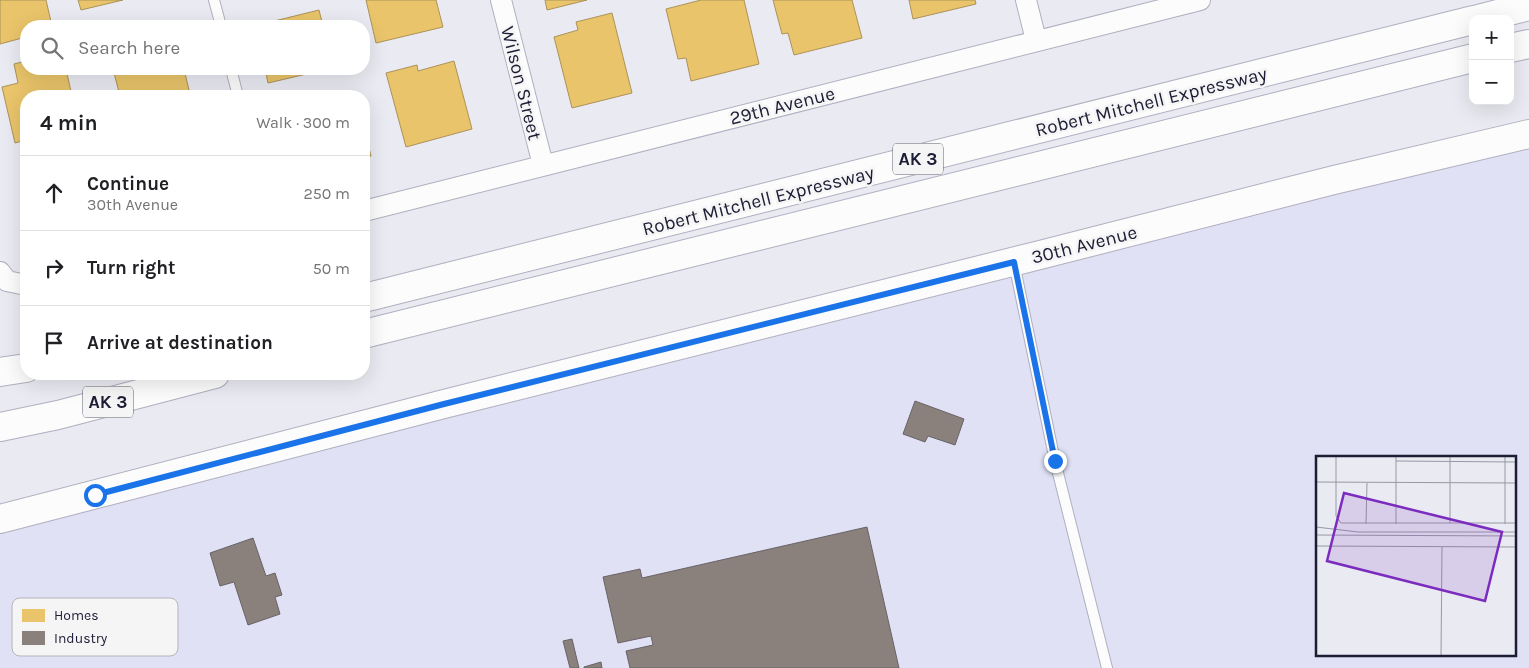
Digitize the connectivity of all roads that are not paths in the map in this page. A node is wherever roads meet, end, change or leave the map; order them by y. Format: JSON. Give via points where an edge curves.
{"nodes":[{"id":1,"x":214,"y":0,"type":"edge"},
{"id":2,"x":501,"y":0,"type":"edge"},
{"id":3,"x":1026,"y":0,"type":"edge"},
{"id":4,"x":1200,"y":0,"type":"edge"},
{"id":5,"x":1529,"y":6,"type":"edge"},
{"id":6,"x":1494,"y":15,"type":"edge"},
{"id":7,"x":219,"y":20,"type":"edge"},
{"id":8,"x":1469,"y":21,"type":"edge"},
{"id":9,"x":1036,"y":40,"type":"junction"},
{"id":10,"x":1529,"y":44,"type":"edge"},
{"id":11,"x":1514,"y":47,"type":"edge"},
{"id":12,"x":1469,"y":59,"type":"edge"},
{"id":13,"x":233,"y":75,"type":"edge"},
{"id":14,"x":236,"y":90,"type":"edge"},
{"id":15,"x":1529,"y":134,"type":"edge"},
{"id":16,"x":543,"y":165,"type":"junction"},
{"id":17,"x":370,"y":208,"type":"edge"},
{"id":18,"x":1014,"y":262,"type":"junction"},
{"id":19,"x":370,"y":296,"type":"edge"},
{"id":20,"x":370,"y":333,"type":"edge"},
{"id":21,"x":20,"y":369,"type":"edge"},
{"id":22,"x":0,"y":372,"type":"edge"},
{"id":23,"x":192,"y":380,"type":"edge"},
{"id":24,"x":0,"y":427,"type":"edge"},
{"id":25,"x":0,"y":520,"type":"edge"},
{"id":26,"x":1107,"y":668,"type":"edge"}],
"edges":[{"from":1,"to":7,"type":"lane"},
{"from":2,"to":16,"type":"street","name":"Wilson Street"},
{"from":3,"to":9,"type":"street"},
{"from":4,"to":9,"type":"street","name":"29th Avenue"},
{"from":5,"to":6,"type":"main road"},
{"from":8,"to":19,"type":"main road","name":"Robert Mitchell Expressway","number":"AK 3"},
{"from":9,"to":16,"type":"street","name":"29th Avenue"},
{"from":10,"to":11,"type":"main road"},
{"from":12,"to":20,"type":"main road","name":"Robert Mitchell Expressway","number":"AK 3"},
{"from":13,"to":14,"type":"lane"},
{"from":15,"to":18,"type":"main road","name":"30th Avenue"},
{"from":16,"to":17,"type":"street","name":"29th Avenue"},
{"from":18,"to":25,"type":"main road","name":"30th Avenue"},
{"from":18,"to":26,"type":"lane","via":[[1055,461]]},
{"from":21,"to":22,"type":"main road"},
{"from":23,"to":24,"type":"main road","number":"AK 3"}]}
